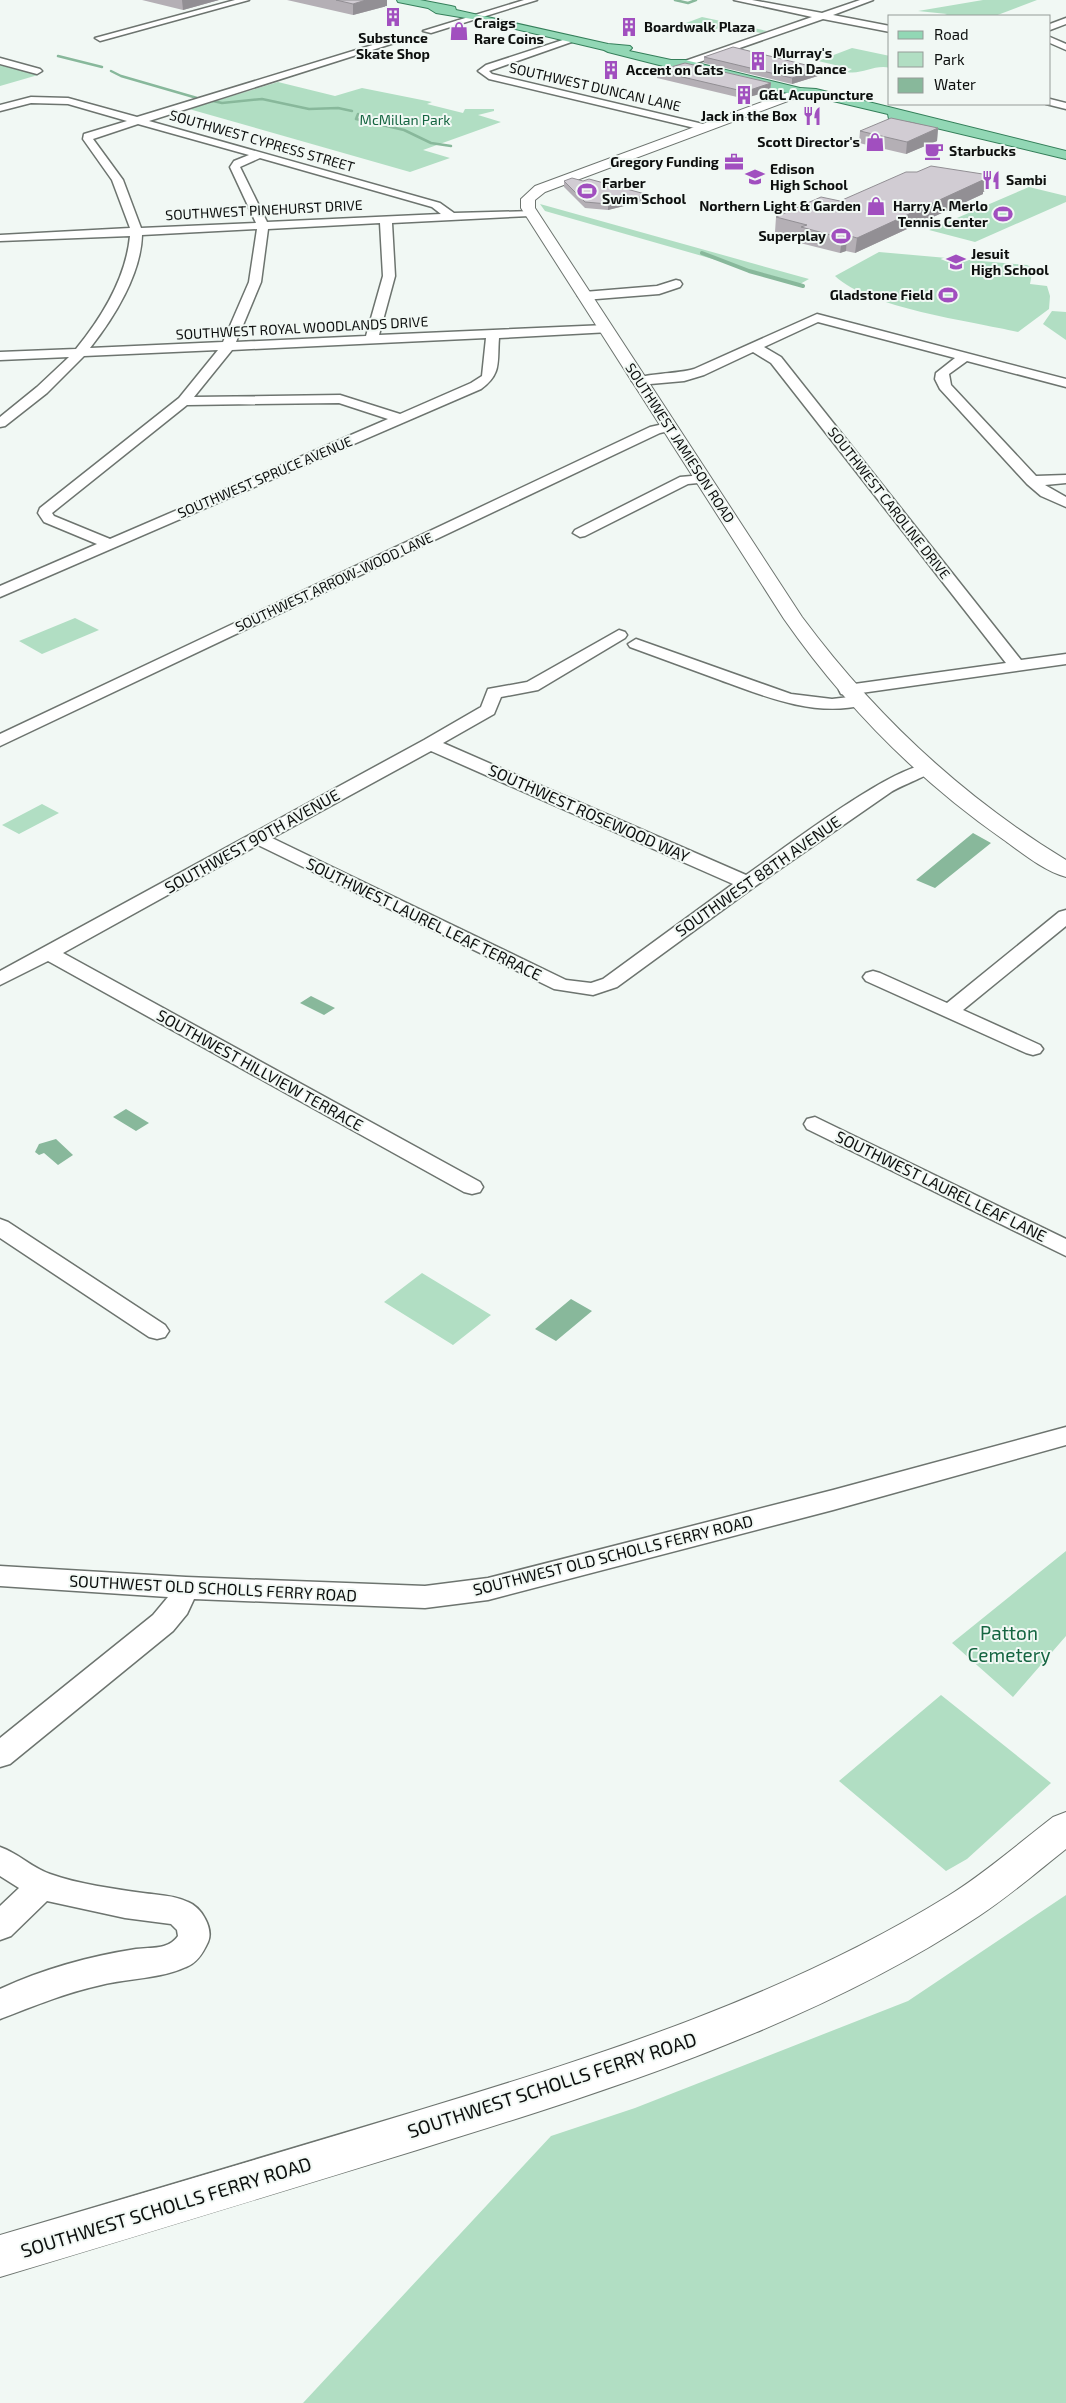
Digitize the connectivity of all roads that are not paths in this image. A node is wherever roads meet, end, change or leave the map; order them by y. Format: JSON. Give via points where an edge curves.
{"nodes":[{"id":1,"x":245,"y":0,"type":"edge"},
{"id":2,"x":402,"y":0,"type":"edge"},
{"id":3,"x":533,"y":0,"type":"edge"},
{"id":4,"x":738,"y":0,"type":"edge"},
{"id":5,"x":785,"y":0,"type":"edge"},
{"id":6,"x":869,"y":0,"type":"edge"},
{"id":7,"x":767,"y":6,"type":"junction"},
{"id":8,"x":821,"y":16,"type":"junction"},
{"id":9,"x":478,"y":17,"type":"junction"},
{"id":10,"x":1066,"y":21,"type":"edge"},
{"id":11,"x":1051,"y":27,"type":"edge"},
{"id":12,"x":888,"y":29,"type":"edge"},
{"id":13,"x":428,"y":31,"type":"dead end"},
{"id":14,"x":100,"y":38,"type":"dead end"},
{"id":15,"x":406,"y":38,"type":"dead end"},
{"id":16,"x":575,"y":39,"type":"junction"},
{"id":17,"x":1051,"y":40,"type":"edge"},
{"id":18,"x":1066,"y":47,"type":"edge"},
{"id":19,"x":0,"y":61,"type":"edge"},
{"id":20,"x":685,"y":64,"type":"junction"},
{"id":21,"x":37,"y":71,"type":"dead end"},
{"id":22,"x":800,"y":92,"type":"junction"},
{"id":23,"x":1051,"y":102,"type":"edge"},
{"id":24,"x":1066,"y":106,"type":"edge"},
{"id":25,"x":0,"y":108,"type":"edge"},
{"id":26,"x":135,"y":121,"type":"junction"},
{"id":27,"x":703,"y":127,"type":"junction"},
{"id":28,"x":1066,"y":154,"type":"edge"},
{"id":29,"x":259,"y":155,"type":"junction"},
{"id":30,"x":530,"y":213,"type":"junction"},
{"id":31,"x":452,"y":216,"type":"junction"},
{"id":32,"x":386,"y":220,"type":"junction"},
{"id":33,"x":263,"y":226,"type":"junction"},
{"id":34,"x":136,"y":231,"type":"junction"},
{"id":35,"x":0,"y":238,"type":"edge"},
{"id":36,"x":676,"y":284,"type":"dead end"},
{"id":37,"x":584,"y":296,"type":"junction"},
{"id":38,"x":606,"y":328,"type":"junction"},
{"id":39,"x":493,"y":334,"type":"junction"},
{"id":40,"x":371,"y":340,"type":"junction"},
{"id":41,"x":227,"y":347,"type":"junction"},
{"id":42,"x":754,"y":347,"type":"junction"},
{"id":43,"x":80,"y":353,"type":"junction"},
{"id":44,"x":0,"y":356,"type":"edge"},
{"id":45,"x":965,"y":356,"type":"junction"},
{"id":46,"x":639,"y":381,"type":"junction"},
{"id":47,"x":1066,"y":383,"type":"edge"},
{"id":48,"x":184,"y":401,"type":"junction"},
{"id":49,"x":400,"y":419,"type":"junction"},
{"id":50,"x":0,"y":423,"type":"edge"},
{"id":51,"x":668,"y":427,"type":"junction"},
{"id":52,"x":703,"y":479,"type":"junction"},
{"id":53,"x":1066,"y":479,"type":"edge"},
{"id":54,"x":1032,"y":482,"type":"junction"},
{"id":55,"x":1066,"y":503,"type":"edge"},
{"id":56,"x":580,"y":533,"type":"dead end"},
{"id":57,"x":109,"y":544,"type":"junction"},
{"id":58,"x":0,"y":592,"type":"edge"},
{"id":59,"x":619,"y":635,"type":"dead end"},
{"id":60,"x":636,"y":644,"type":"dead end"},
{"id":61,"x":1066,"y":659,"type":"edge"},
{"id":62,"x":1018,"y":667,"type":"junction"},
{"id":63,"x":853,"y":696,"type":"junction"},
{"id":64,"x":0,"y":741,"type":"edge"},
{"id":65,"x":430,"y":744,"type":"junction"},
{"id":66,"x":927,"y":769,"type":"junction"},
{"id":67,"x":258,"y":838,"type":"junction"},
{"id":68,"x":1066,"y":870,"type":"edge"},
{"id":69,"x":747,"y":883,"type":"junction"},
{"id":70,"x":1066,"y":916,"type":"edge"},
{"id":71,"x":47,"y":952,"type":"junction"},
{"id":72,"x":873,"y":977,"type":"dead end"},
{"id":73,"x":0,"y":979,"type":"edge"},
{"id":74,"x":593,"y":989,"type":"joint"},
{"id":75,"x":949,"y":1011,"type":"junction"},
{"id":76,"x":1033,"y":1049,"type":"dead end"},
{"id":77,"x":815,"y":1124,"type":"dead end"},
{"id":78,"x":472,"y":1187,"type":"dead end"},
{"id":79,"x":0,"y":1227,"type":"edge"},
{"id":80,"x":1066,"y":1248,"type":"edge"},
{"id":81,"x":157,"y":1331,"type":"dead end"},
{"id":82,"x":1066,"y":1436,"type":"edge"},
{"id":83,"x":0,"y":1576,"type":"edge"},
{"id":84,"x":186,"y":1588,"type":"junction"},
{"id":85,"x":0,"y":1755,"type":"edge"},
{"id":86,"x":1066,"y":1828,"type":"edge"},
{"id":87,"x":0,"y":1860,"type":"edge"},
{"id":88,"x":42,"y":1886,"type":"junction"},
{"id":89,"x":0,"y":1926,"type":"edge"},
{"id":90,"x":0,"y":2004,"type":"edge"},
{"id":91,"x":0,"y":2256,"type":"edge"}],
"edges":[{"from":1,"to":14,"type":"street"},
{"from":2,"to":9,"type":"main road","via":[[452,14]]},
{"from":3,"to":9,"type":"street"},
{"from":4,"to":7,"type":"street"},
{"from":5,"to":7,"type":"street"},
{"from":6,"to":8,"type":"street"},
{"from":7,"to":8,"type":"street"},
{"from":8,"to":12,"type":"street"},
{"from":8,"to":20,"type":"street"},
{"from":9,"to":13,"type":"street"},
{"from":9,"to":16,"type":"main road"},
{"from":10,"to":11,"type":"street"},
{"from":15,"to":26,"type":"street"},
{"from":16,"to":20,"type":"main road","via":[[671,64]]},
{"from":16,"to":27,"type":"street","name":"SOUTHWEST DUNCAN LANE","via":[[482,71],[488,76]]},
{"from":17,"to":18,"type":"street"},
{"from":19,"to":21,"type":"street"},
{"from":20,"to":22,"type":"main road"},
{"from":22,"to":27,"type":"street"},
{"from":22,"to":28,"type":"main road","via":[[805,96]]},
{"from":23,"to":24,"type":"street"},
{"from":25,"to":26,"type":"street","name":"SOUTHWEST CYPRESS STREET","via":[[31,100],[62,100]]},
{"from":26,"to":29,"type":"street","name":"SOUTHWEST CYPRESS STREET"},
{"from":26,"to":34,"type":"street","via":[[87,138],[120,182]]},
{"from":27,"to":30,"type":"street","via":[[540,189],[528,199]]},
{"from":29,"to":31,"type":"street","name":"SOUTHWEST CYPRESS STREET","via":[[436,205]]},
{"from":29,"to":33,"type":"street","via":[[238,162],[235,167]]},
{"from":30,"to":31,"type":"street","name":"SOUTHWEST PINEHURST DRIVE"},
{"from":30,"to":37,"type":"street","name":"SOUTHWEST JAMIESON ROAD"},
{"from":31,"to":32,"type":"street","name":"SOUTHWEST PINEHURST DRIVE"},
{"from":32,"to":33,"type":"street","name":"SOUTHWEST PINEHURST DRIVE"},
{"from":32,"to":40,"type":"street","via":[[389,276]]},
{"from":33,"to":34,"type":"street","name":"SOUTHWEST PINEHURST DRIVE"},
{"from":33,"to":41,"type":"street","via":[[255,282]]},
{"from":34,"to":35,"type":"street","name":"SOUTHWEST PINEHURST DRIVE"},
{"from":34,"to":43,"type":"street","via":[[126,281],[99,329]]},
{"from":36,"to":37,"type":"street","via":[[659,290]]},
{"from":37,"to":38,"type":"street","name":"SOUTHWEST JAMIESON ROAD"},
{"from":38,"to":39,"type":"street","name":"SOUTHWEST ROYAL WOODLANDS DRIVE"},
{"from":38,"to":46,"type":"street","name":"SOUTHWEST JAMIESON ROAD"},
{"from":39,"to":40,"type":"street","name":"SOUTHWEST ROYAL WOODLANDS DRIVE"},
{"from":39,"to":49,"type":"street","name":"SOUTHWEST SPRUCE AVENUE","via":[[488,378]]},
{"from":40,"to":41,"type":"street","name":"SOUTHWEST ROYAL WOODLANDS DRIVE"},
{"from":41,"to":43,"type":"street","name":"SOUTHWEST ROYAL WOODLANDS DRIVE"},
{"from":41,"to":48,"type":"street"},
{"from":42,"to":45,"type":"street","via":[[818,318]]},
{"from":42,"to":46,"type":"street","via":[[684,377]]},
{"from":42,"to":62,"type":"street","name":"SOUTHWEST CAROLINE DRIVE","via":[[776,360]]},
{"from":43,"to":44,"type":"street","name":"SOUTHWEST ROYAL WOODLANDS DRIVE"},
{"from":43,"to":50,"type":"street"},
{"from":45,"to":47,"type":"street"},
{"from":45,"to":54,"type":"street","via":[[943,373],[945,386]]},
{"from":46,"to":51,"type":"street","name":"SOUTHWEST JAMIESON ROAD"},
{"from":48,"to":49,"type":"street","via":[[340,399]]},
{"from":48,"to":57,"type":"street","via":[[47,508],[45,513],[49,519]]},
{"from":49,"to":57,"type":"street","name":"SOUTHWEST SPRUCE AVENUE"},
{"from":51,"to":52,"type":"street","name":"SOUTHWEST JAMIESON ROAD"},
{"from":51,"to":64,"type":"street","name":"SOUTHWEST ARROW-WOOD LANE","via":[[655,430]]},
{"from":52,"to":56,"type":"street","via":[[685,480]]},
{"from":52,"to":63,"type":"street","name":"SOUTHWEST JAMIESON ROAD","via":[[794,618]]},
{"from":53,"to":54,"type":"street"},
{"from":54,"to":55,"type":"street"},
{"from":57,"to":58,"type":"street","name":"SOUTHWEST SPRUCE AVENUE"},
{"from":59,"to":65,"type":"street","name":"SOUTHWEST 90TH AVENUE","via":[[532,686],[494,693],[488,710]]},
{"from":60,"to":63,"type":"street","via":[[788,699],[832,704]]},
{"from":61,"to":62,"type":"street"},
{"from":62,"to":63,"type":"street"},
{"from":63,"to":66,"type":"street","name":"SOUTHWEST JAMIESON ROAD"},
{"from":65,"to":67,"type":"street","name":"SOUTHWEST 90TH AVENUE"},
{"from":65,"to":69,"type":"street","name":"SOUTHWEST ROSEWOOD WAY"},
{"from":66,"to":68,"type":"street","name":"SOUTHWEST JAMIESON ROAD","via":[[1007,832]]},
{"from":66,"to":69,"type":"street","name":"SOUTHWEST 88TH AVENUE","via":[[885,788]]},
{"from":67,"to":71,"type":"street","name":"SOUTHWEST 90TH AVENUE"},
{"from":67,"to":74,"type":"street","name":"SOUTHWEST LAUREL LEAF TERRACE","via":[[561,985]]},
{"from":69,"to":74,"type":"street","name":"SOUTHWEST 88TH AVENUE","via":[[610,982]]},
{"from":70,"to":75,"type":"street"},
{"from":71,"to":73,"type":"street","name":"SOUTHWEST 90TH AVENUE"},
{"from":71,"to":78,"type":"street","name":"SOUTHWEST HILLVIEW TERRACE"},
{"from":72,"to":75,"type":"street"},
{"from":75,"to":76,"type":"street"},
{"from":77,"to":80,"type":"street","name":"SOUTHWEST LAUREL LEAF LANE"},
{"from":79,"to":81,"type":"street"},
{"from":82,"to":84,"type":"street","name":"SOUTHWEST OLD SCHOLLS FERRY ROAD","via":[[488,1589],[425,1597]]},
{"from":83,"to":84,"type":"street","name":"SOUTHWEST OLD SCHOLLS FERRY ROAD"},
{"from":84,"to":85,"type":"street","via":[[163,1623]]},
{"from":86,"to":91,"type":"street","name":"SOUTHWEST SCHOLLS FERRY ROAD","via":[[952,1914],[874,1958],[778,2004],[679,2044],[548,2090],[267,2178]]},
{"from":87,"to":88,"type":"street"},
{"from":88,"to":89,"type":"street"},
{"from":88,"to":90,"type":"street","via":[[179,1912],[192,1924],[194,1939],[182,1954],[165,1960],[132,1964],[55,1983]]}]}
